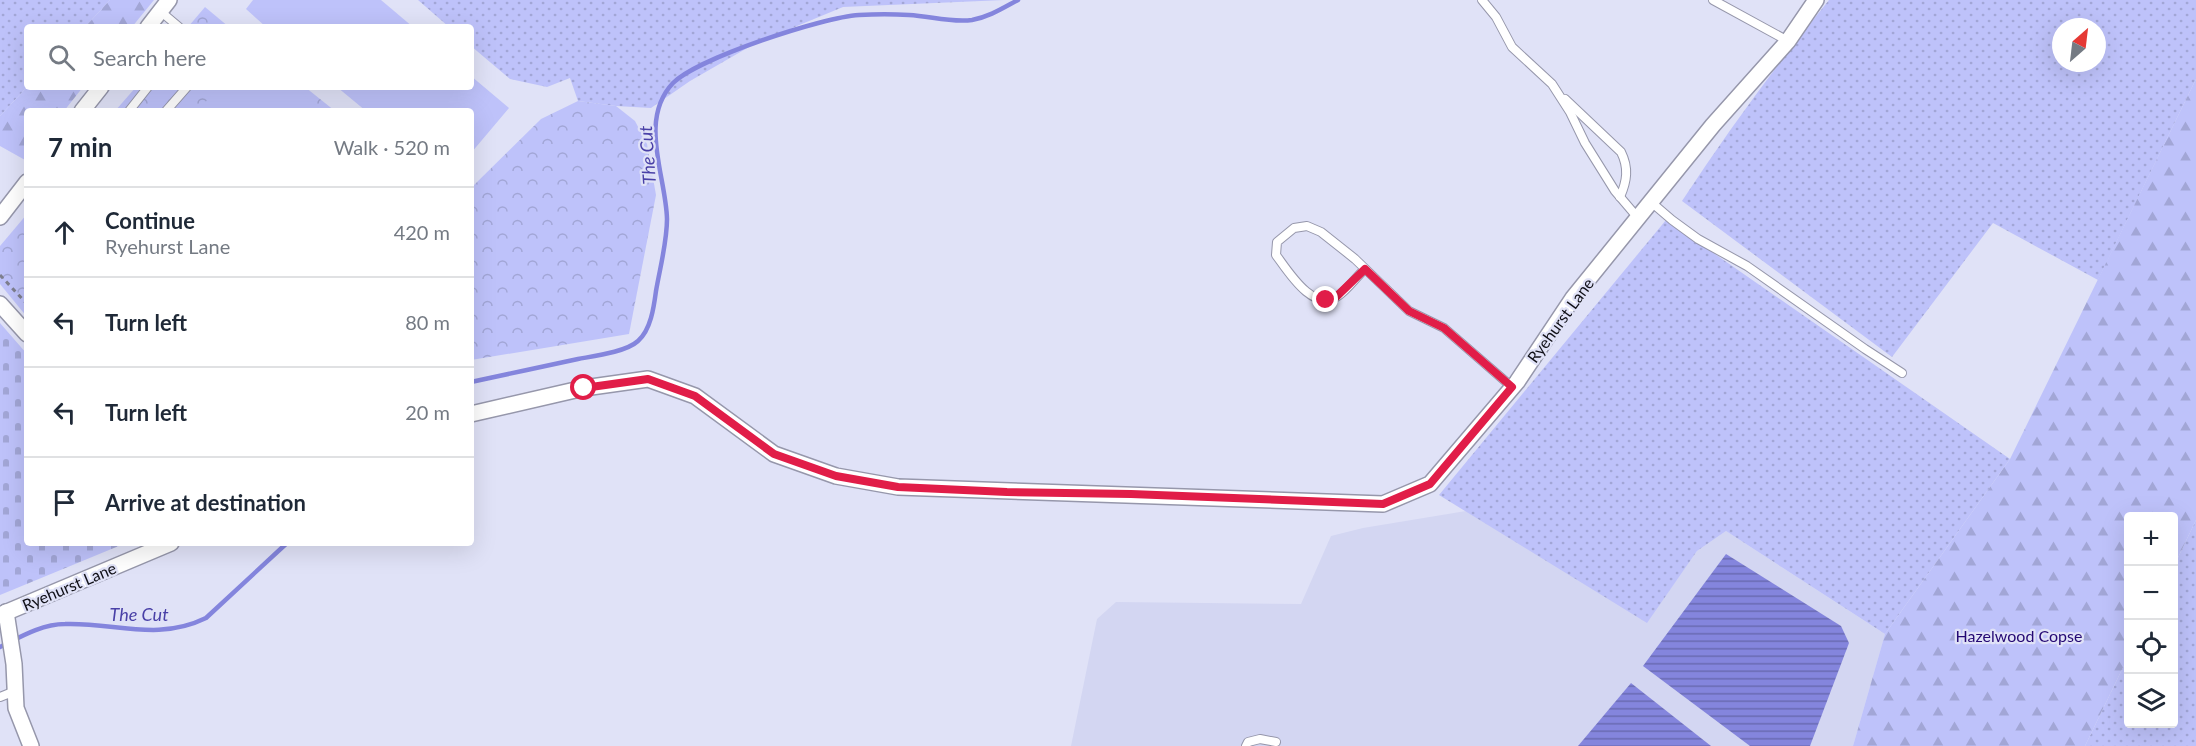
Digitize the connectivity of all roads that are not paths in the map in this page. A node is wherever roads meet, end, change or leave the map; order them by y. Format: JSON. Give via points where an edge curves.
{"nodes":[{"id":1,"x":1482,"y":0,"type":"edge"},
{"id":2,"x":1713,"y":0,"type":"edge"},
{"id":3,"x":1816,"y":0,"type":"edge"},
{"id":4,"x":164,"y":6,"type":"edge"},
{"id":5,"x":150,"y":24,"type":"edge"},
{"id":6,"x":176,"y":24,"type":"edge"},
{"id":7,"x":1788,"y":41,"type":"junction"},
{"id":8,"x":99,"y":90,"type":"edge"},
{"id":9,"x":146,"y":90,"type":"edge"},
{"id":10,"x":184,"y":90,"type":"edge"},
{"id":11,"x":1557,"y":93,"type":"junction"},
{"id":12,"x":84,"y":108,"type":"edge"},
{"id":13,"x":131,"y":108,"type":"edge"},
{"id":14,"x":169,"y":108,"type":"edge"},
{"id":15,"x":24,"y":186,"type":"edge"},
{"id":16,"x":1620,"y":197,"type":"junction"},
{"id":17,"x":1651,"y":202,"type":"junction"},
{"id":18,"x":0,"y":217,"type":"edge"},
{"id":19,"x":1638,"y":218,"type":"junction"},
{"id":20,"x":1365,"y":269,"type":"junction"},
{"id":21,"x":0,"y":304,"type":"edge"},
{"id":22,"x":24,"y":331,"type":"edge"},
{"id":23,"x":1902,"y":373,"type":"dead end"},
{"id":24,"x":1512,"y":387,"type":"junction"},
{"id":25,"x":474,"y":413,"type":"edge"},
{"id":26,"x":163,"y":546,"type":"edge"},
{"id":27,"x":3,"y":614,"type":"edge"},
{"id":28,"x":15,"y":691,"type":"junction"},
{"id":29,"x":0,"y":697,"type":"edge"},
{"id":30,"x":1276,"y":742,"type":"dead end"},
{"id":31,"x":31,"y":746,"type":"edge"},
{"id":32,"x":1246,"y":746,"type":"edge"}],
"edges":[{"from":1,"to":11,"type":"lane","via":[[1512,47]]},
{"from":2,"to":7,"type":"lane"},
{"from":3,"to":7,"type":"street","name":"Ryehurst Lane"},
{"from":4,"to":5,"type":"street"},
{"from":4,"to":6,"type":"lane"},
{"from":7,"to":17,"type":"street","name":"Ryehurst Lane"},
{"from":8,"to":12,"type":"street"},
{"from":9,"to":13,"type":"lane"},
{"from":10,"to":14,"type":"lane"},
{"from":11,"to":16,"type":"lane"},
{"from":11,"to":16,"type":"lane","via":[[1621,152],[1627,175]]},
{"from":15,"to":18,"type":"street"},
{"from":16,"to":19,"type":"lane"},
{"from":17,"to":19,"type":"street","name":"Ryehurst Lane"},
{"from":17,"to":23,"type":"lane","via":[[1671,220],[1747,266]]},
{"from":19,"to":24,"type":"street","name":"Ryehurst Lane","via":[[1557,319]]},
{"from":20,"to":20,"type":"lane","via":[[1334,241],[1307,226],[1294,228],[1277,242],[1275,250],[1280,260],[1311,296],[1326,300],[1336,297]]},
{"from":20,"to":24,"type":"lane","via":[[1409,311],[1444,328]]},
{"from":21,"to":22,"type":"street"},
{"from":24,"to":25,"type":"street","name":"Ryehurst Lane","via":[[1430,484],[1383,504],[898,487],[846,478],[774,454],[695,396],[648,379],[584,388]]},
{"from":26,"to":27,"type":"street","name":"Ryehurst Lane"},
{"from":27,"to":28,"type":"street","via":[[12,652]]},
{"from":28,"to":29,"type":"lane"},
{"from":28,"to":31,"type":"street","via":[[16,708]]},
{"from":30,"to":32,"type":"lane","via":[[1260,739]]}]}
